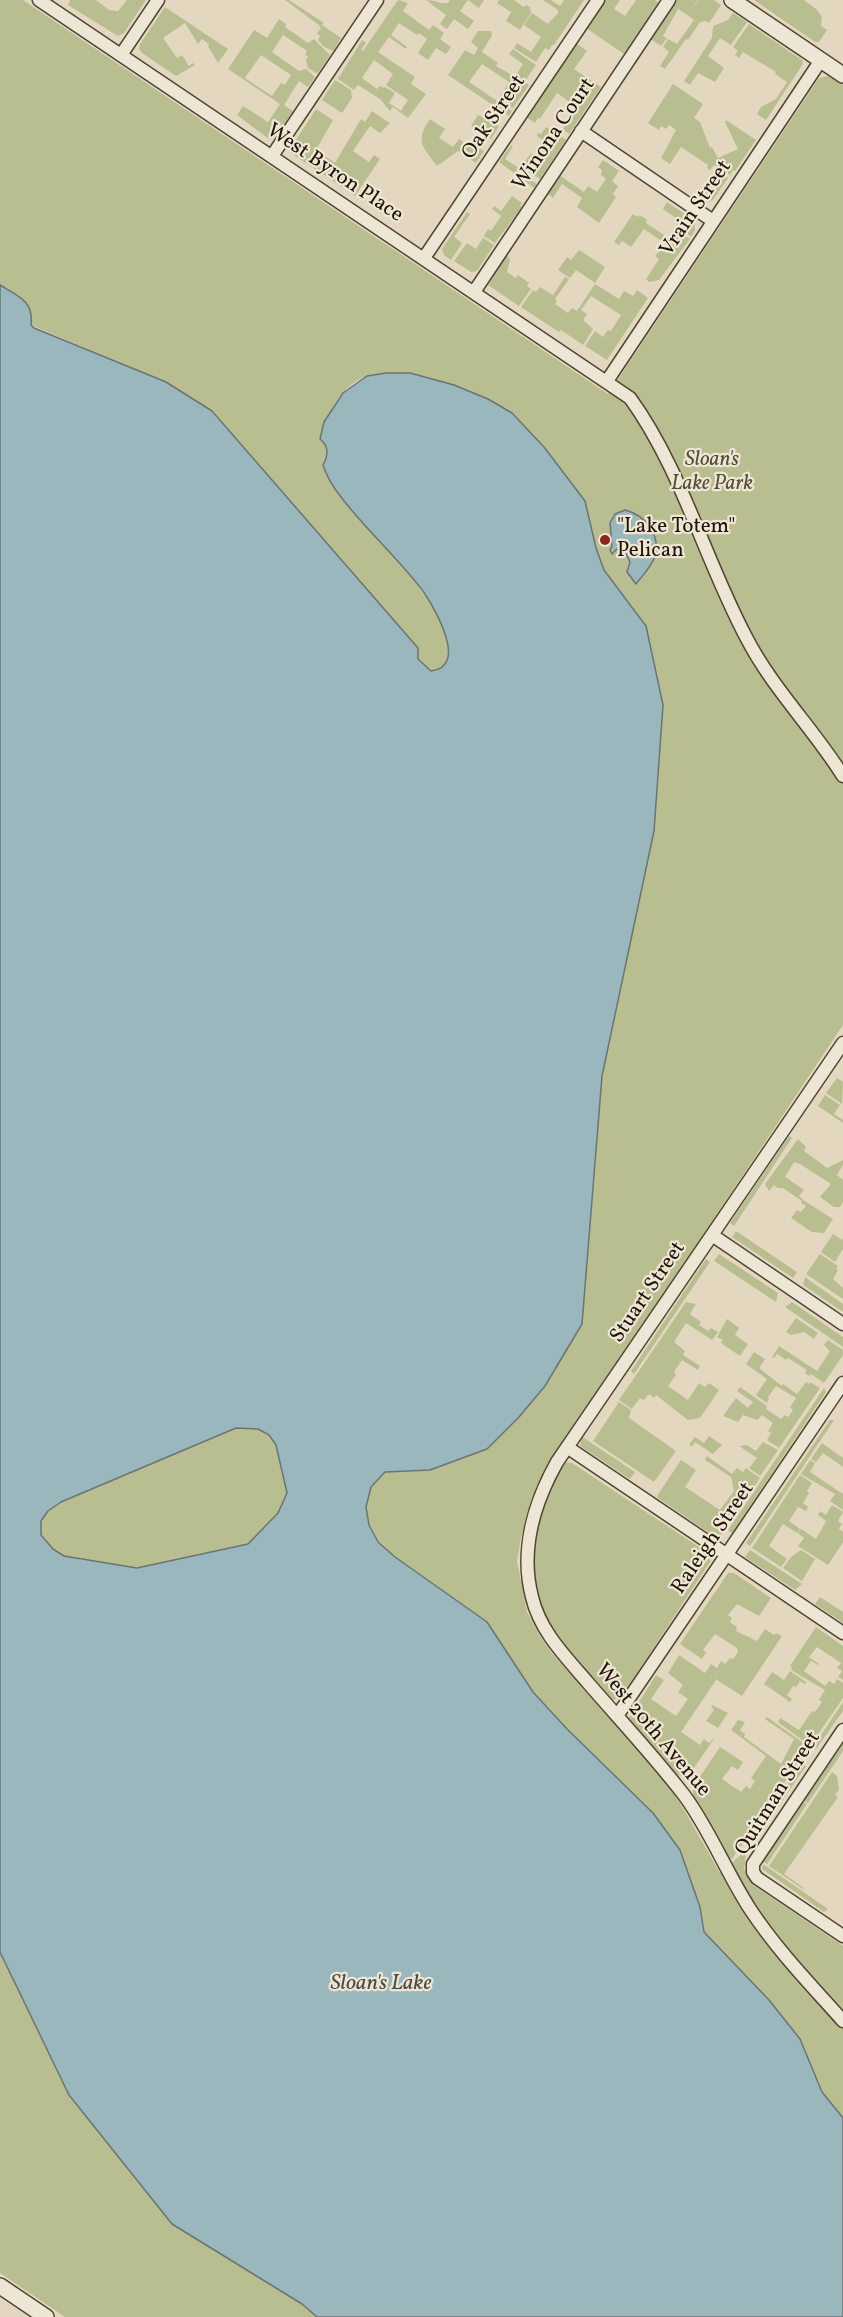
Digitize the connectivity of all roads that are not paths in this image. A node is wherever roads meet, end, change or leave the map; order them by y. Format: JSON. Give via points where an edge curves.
{"nodes":[{"id":1,"x":39,"y":0,"type":"edge"},
{"id":2,"x":158,"y":0,"type":"edge"},
{"id":3,"x":377,"y":0,"type":"edge"},
{"id":4,"x":598,"y":0,"type":"edge"},
{"id":5,"x":669,"y":0,"type":"edge"},
{"id":6,"x":733,"y":0,"type":"edge"},
{"id":7,"x":121,"y":55,"type":"junction"},
{"id":8,"x":821,"y":60,"type":"junction"},
{"id":9,"x":843,"y":75,"type":"edge"},
{"id":10,"x":581,"y":132,"type":"junction"},
{"id":11,"x":272,"y":156,"type":"junction"},
{"id":12,"x":713,"y":221,"type":"junction"},
{"id":13,"x":424,"y":258,"type":"junction"},
{"id":14,"x":474,"y":292,"type":"junction"},
{"id":15,"x":607,"y":381,"type":"junction"},
{"id":16,"x":843,"y":776,"type":"edge"},
{"id":17,"x":843,"y":1042,"type":"edge"},
{"id":18,"x":712,"y":1235,"type":"junction"},
{"id":19,"x":843,"y":1324,"type":"edge"},
{"id":20,"x":843,"y":1383,"type":"edge"},
{"id":21,"x":567,"y":1447,"type":"junction"},
{"id":22,"x":727,"y":1555,"type":"junction"},
{"id":23,"x":529,"y":1581,"type":"joint"},
{"id":24,"x":843,"y":1633,"type":"edge"},
{"id":25,"x":617,"y":1716,"type":"junction"},
{"id":26,"x":843,"y":1730,"type":"edge"},
{"id":27,"x":843,"y":1936,"type":"edge"},
{"id":28,"x":843,"y":2021,"type":"edge"},
{"id":29,"x":1,"y":2287,"type":"edge"},
{"id":30,"x":46,"y":2317,"type":"edge"}],
"edges":[{"from":1,"to":7,"type":"street","name":"West Byron Place"},
{"from":2,"to":7,"type":"street"},
{"from":3,"to":11,"type":"street"},
{"from":4,"to":13,"type":"street","name":"Oak Street"},
{"from":5,"to":10,"type":"street","name":"Winona Court"},
{"from":6,"to":8,"type":"street"},
{"from":7,"to":11,"type":"street","name":"West Byron Place"},
{"from":8,"to":9,"type":"street"},
{"from":8,"to":12,"type":"street","name":"Vrain Street"},
{"from":10,"to":12,"type":"street"},
{"from":10,"to":14,"type":"street","name":"Winona Court"},
{"from":11,"to":13,"type":"street","name":"West Byron Place"},
{"from":12,"to":15,"type":"street","name":"Vrain Street"},
{"from":13,"to":14,"type":"street","name":"West Byron Place"},
{"from":14,"to":15,"type":"street","name":"West Byron Place"},
{"from":15,"to":16,"type":"street","name":"West Byron Place","via":[[630,398],[649,424],[747,640],[768,676]]},
{"from":17,"to":18,"type":"street","name":"Stuart Street"},
{"from":18,"to":19,"type":"street"},
{"from":18,"to":21,"type":"street","name":"Stuart Street"},
{"from":20,"to":22,"type":"street","name":"Raleigh Street"},
{"from":21,"to":22,"type":"street"},
{"from":21,"to":23,"type":"street","name":"Stuart Street","via":[[547,1483],[532,1526],[526,1562]]},
{"from":22,"to":24,"type":"street"},
{"from":22,"to":25,"type":"street","name":"Raleigh Street"},
{"from":23,"to":25,"type":"street","name":"West 20th Avenue","via":[[545,1629]]},
{"from":25,"to":28,"type":"street","name":"West 20th Avenue","via":[[683,1795],[773,1941]]},
{"from":26,"to":27,"type":"street","name":"Quitman Street","via":[[753,1864],[757,1878]]},
{"from":29,"to":30,"type":"street"}]}
